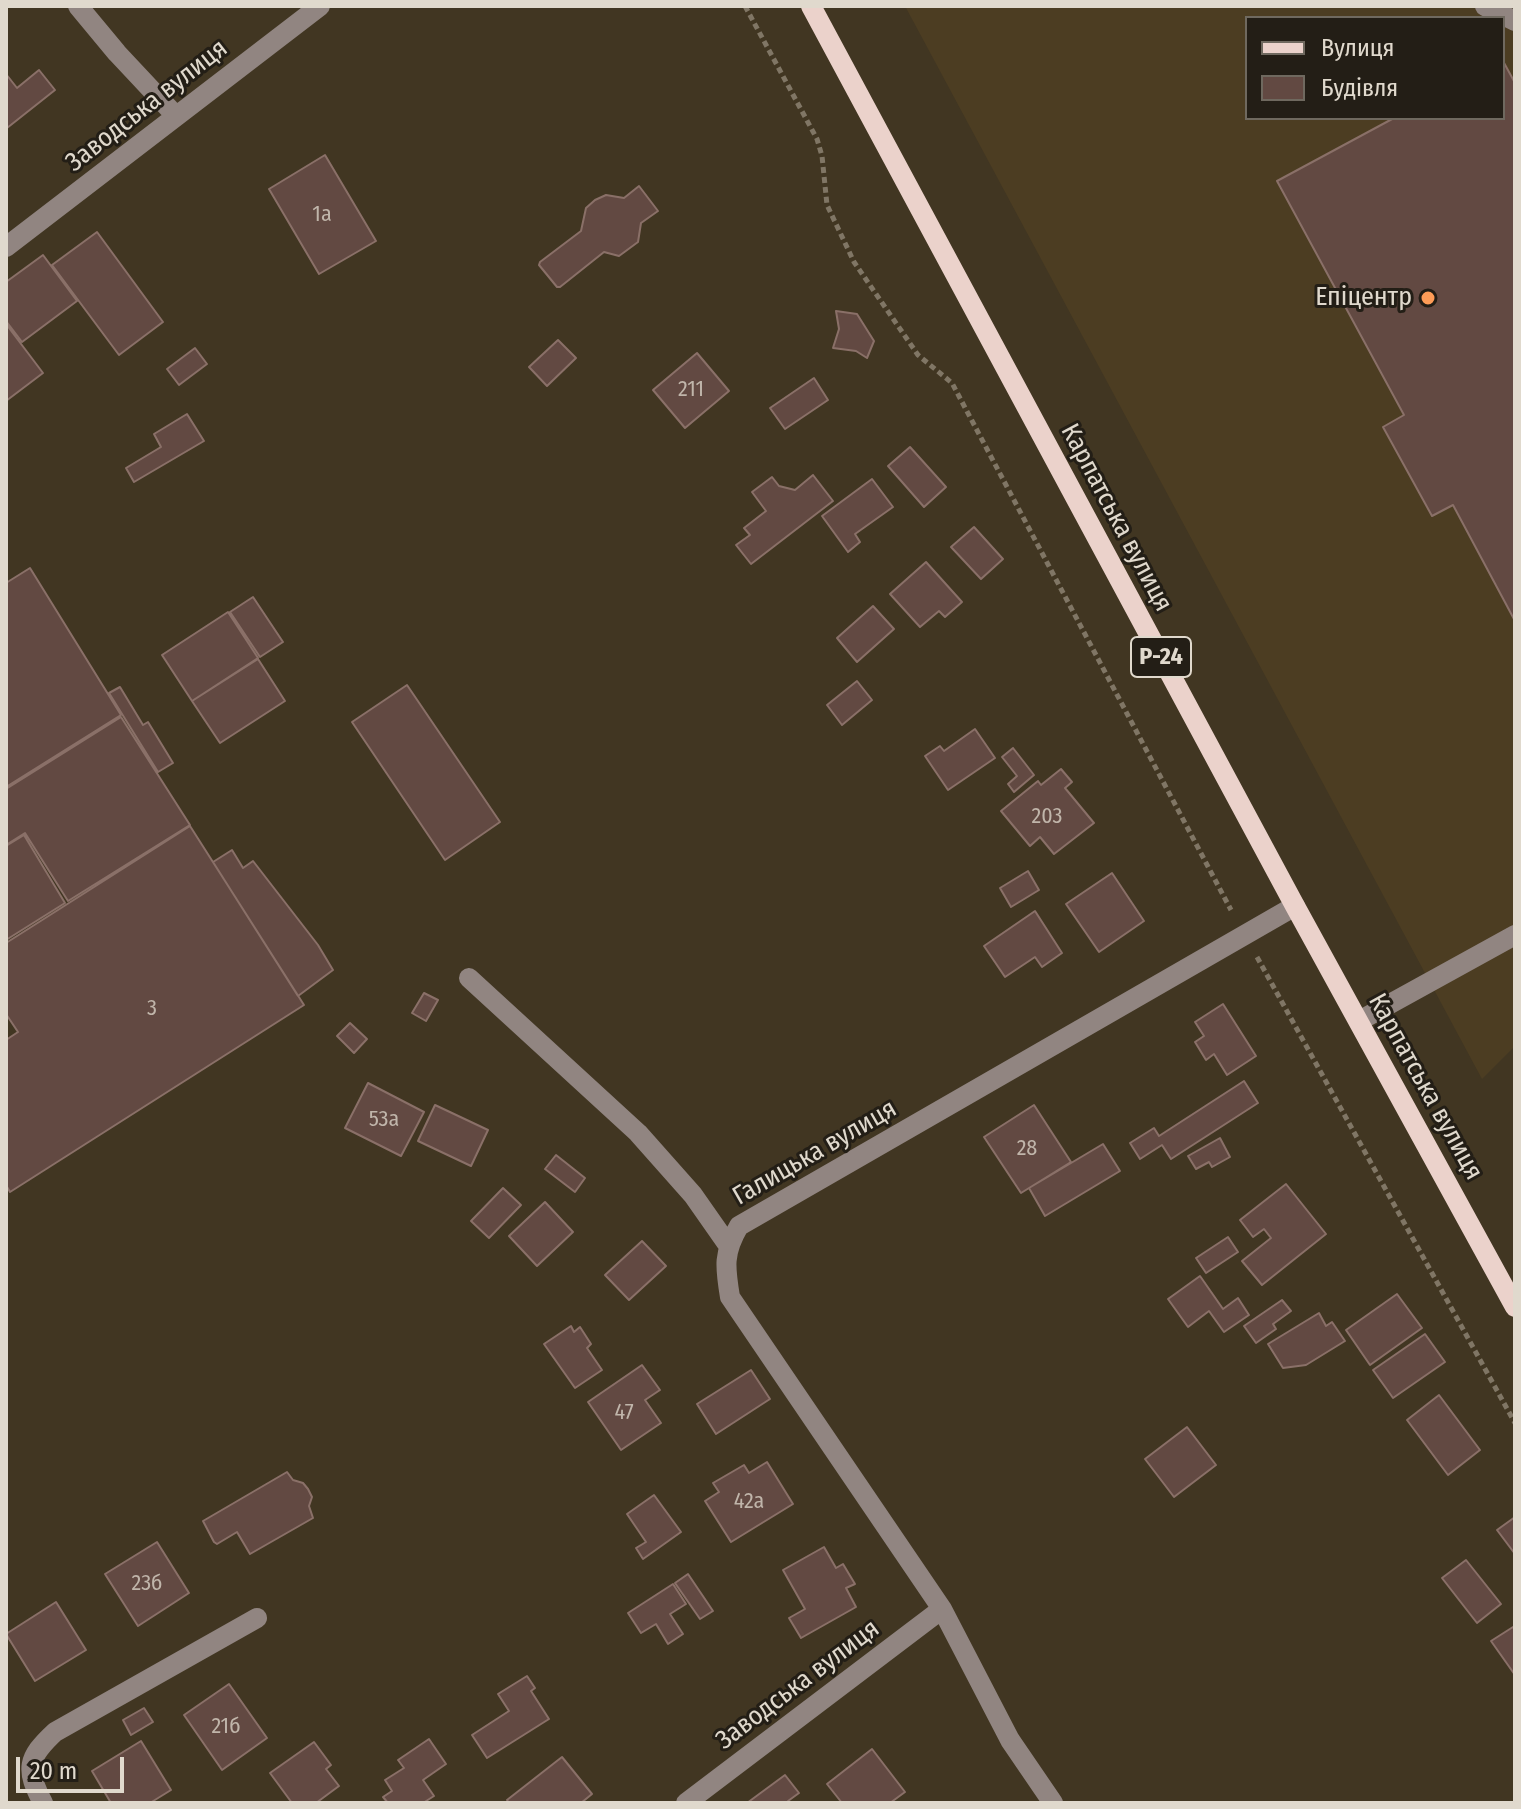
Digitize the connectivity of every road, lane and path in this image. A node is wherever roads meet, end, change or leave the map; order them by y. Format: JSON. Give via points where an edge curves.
{"nodes":[{"id":1,"x":78,"y":6,"type":"edge"},
{"id":2,"x":320,"y":6,"type":"edge"},
{"id":3,"x":745,"y":6,"type":"edge"},
{"id":4,"x":811,"y":6,"type":"edge"},
{"id":5,"x":1485,"y":6,"type":"edge"},
{"id":6,"x":1515,"y":21,"type":"edge"},
{"id":7,"x":176,"y":116,"type":"junction"},
{"id":8,"x":6,"y":247,"type":"edge"},
{"id":9,"x":1295,"y":906,"type":"junction"},
{"id":10,"x":1244,"y":935,"type":"junction"},
{"id":11,"x":1515,"y":935,"type":"edge"},
{"id":12,"x":469,"y":978,"type":"dead end"},
{"id":13,"x":1359,"y":1021,"type":"junction"},
{"id":14,"x":728,"y":1245,"type":"junction"},
{"id":15,"x":1515,"y":1307,"type":"edge"},
{"id":16,"x":1515,"y":1423,"type":"edge"},
{"id":17,"x":942,"y":1609,"type":"junction"},
{"id":18,"x":257,"y":1618,"type":"dead end"},
{"id":19,"x":43,"y":1803,"type":"edge"},
{"id":20,"x":686,"y":1803,"type":"edge"},
{"id":21,"x":1053,"y":1803,"type":"edge"}],
"edges":[{"from":1,"to":7,"type":"street"},
{"from":2,"to":7,"type":"street","name":"Заводська вулиця"},
{"from":3,"to":10,"type":"path","via":[[817,139],[827,205],[854,262],[918,355],[952,383]]},
{"from":4,"to":9,"type":"main road","name":"Карпатська вулиця","number":"Р-24"},
{"from":5,"to":6,"type":"street"},
{"from":7,"to":8,"type":"street","name":"Заводська вулиця"},
{"from":9,"to":10,"type":"street","name":"Галицька вулиця"},
{"from":9,"to":13,"type":"main road","name":"Карпатська вулиця","number":"Р-24"},
{"from":10,"to":14,"type":"street","name":"Галицька вулиця","via":[[739,1226]]},
{"from":10,"to":16,"type":"path"},
{"from":11,"to":13,"type":"street"},
{"from":12,"to":14,"type":"street","via":[[638,1133],[693,1195]]},
{"from":13,"to":15,"type":"main road","name":"Карпатська вулиця","number":"Р-24"},
{"from":14,"to":17,"type":"street","name":"Галицька вулиця","via":[[730,1297]]},
{"from":17,"to":20,"type":"street","name":"Заводська вулиця"},
{"from":17,"to":21,"type":"street","name":"Галицька вулиця","via":[[1010,1740]]},
{"from":18,"to":19,"type":"street","via":[[55,1732],[31,1764],[32,1783]]}]}
